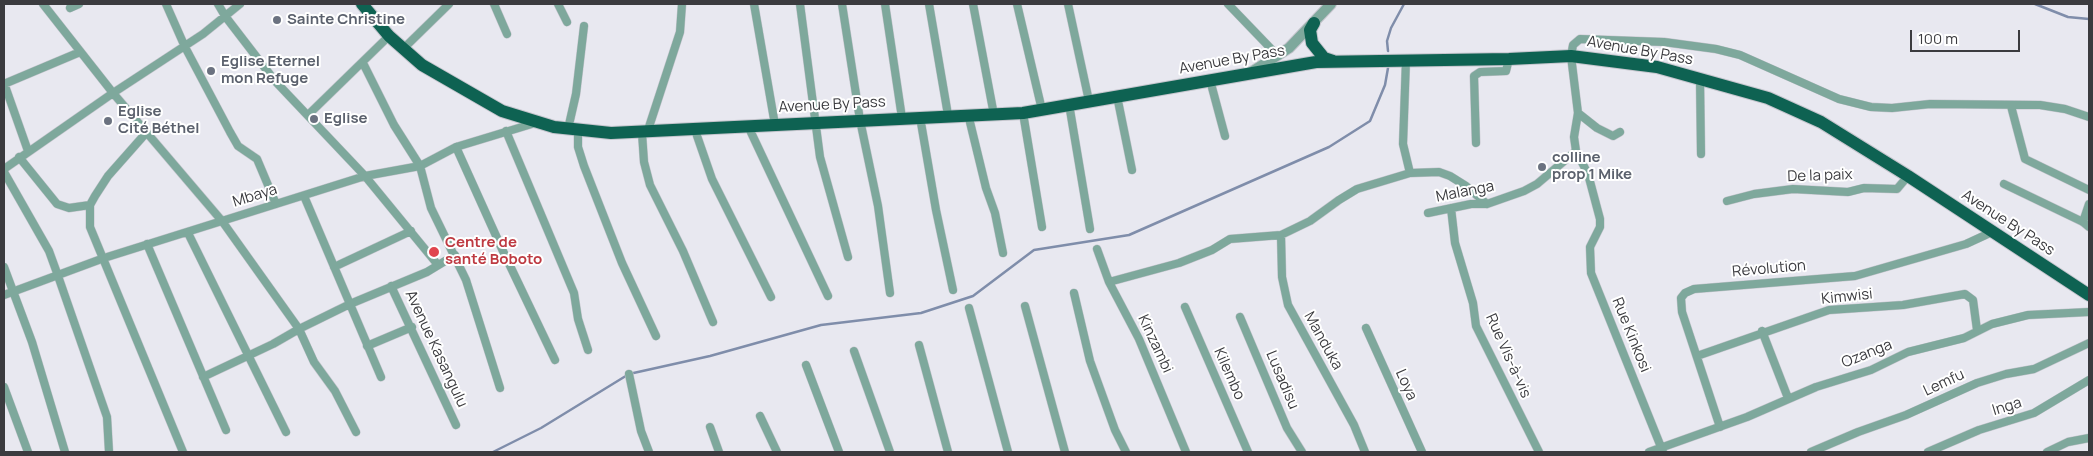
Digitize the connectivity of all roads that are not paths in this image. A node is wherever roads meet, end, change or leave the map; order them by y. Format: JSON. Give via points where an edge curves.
{"nodes":[{"id":1,"x":43,"y":4,"type":"edge"},
{"id":2,"x":79,"y":4,"type":"edge"},
{"id":3,"x":166,"y":4,"type":"edge"},
{"id":4,"x":218,"y":4,"type":"edge"},
{"id":5,"x":240,"y":4,"type":"edge"},
{"id":6,"x":362,"y":4,"type":"edge"},
{"id":7,"x":448,"y":4,"type":"edge"},
{"id":8,"x":494,"y":4,"type":"edge"},
{"id":9,"x":558,"y":4,"type":"edge"},
{"id":10,"x":682,"y":4,"type":"edge"},
{"id":11,"x":754,"y":4,"type":"edge"},
{"id":12,"x":800,"y":4,"type":"edge"},
{"id":13,"x":842,"y":4,"type":"edge"},
{"id":14,"x":885,"y":4,"type":"edge"},
{"id":15,"x":929,"y":4,"type":"edge"},
{"id":16,"x":973,"y":4,"type":"edge"},
{"id":17,"x":1018,"y":4,"type":"edge"},
{"id":18,"x":1068,"y":4,"type":"edge"},
{"id":19,"x":1228,"y":4,"type":"edge"},
{"id":20,"x":1331,"y":4,"type":"edge"},
{"id":21,"x":70,"y":8,"type":"dead end"},
{"id":22,"x":224,"y":16,"type":"junction"},
{"id":23,"x":567,"y":22,"type":"dead end"},
{"id":24,"x":1314,"y":23,"type":"junction"},
{"id":25,"x":584,"y":26,"type":"dead end"},
{"id":26,"x":506,"y":34,"type":"dead end"},
{"id":27,"x":389,"y":36,"type":"junction"},
{"id":28,"x":185,"y":47,"type":"junction"},
{"id":29,"x":403,"y":49,"type":"junction"},
{"id":30,"x":80,"y":52,"type":"junction"},
{"id":31,"x":1278,"y":56,"type":"junction"},
{"id":32,"x":1571,"y":56,"type":"junction"},
{"id":33,"x":1509,"y":59,"type":"junction"},
{"id":34,"x":1406,"y":60,"type":"junction"},
{"id":35,"x":1338,"y":62,"type":"junction"},
{"id":36,"x":362,"y":63,"type":"junction"},
{"id":37,"x":1248,"y":73,"type":"junction"},
{"id":38,"x":1700,"y":78,"type":"junction"},
{"id":39,"x":1210,"y":80,"type":"junction"},
{"id":40,"x":4,"y":83,"type":"edge"},
{"id":41,"x":113,"y":93,"type":"junction"},
{"id":42,"x":1117,"y":96,"type":"junction"},
{"id":43,"x":1089,"y":101,"type":"junction"},
{"id":44,"x":1069,"y":104,"type":"junction"},
{"id":45,"x":2011,"y":106,"type":"junction"},
{"id":46,"x":1042,"y":110,"type":"junction"},
{"id":47,"x":1023,"y":113,"type":"junction"},
{"id":48,"x":1578,"y":113,"type":"junction"},
{"id":49,"x":308,"y":114,"type":"junction"},
{"id":50,"x":968,"y":114,"type":"junction"},
{"id":51,"x":948,"y":115,"type":"junction"},
{"id":52,"x":994,"y":115,"type":"junction"},
{"id":53,"x":920,"y":117,"type":"junction"},
{"id":54,"x":902,"y":118,"type":"junction"},
{"id":55,"x":2089,"y":118,"type":"edge"},
{"id":56,"x":860,"y":120,"type":"junction"},
{"id":57,"x":535,"y":123,"type":"junction"},
{"id":58,"x":815,"y":123,"type":"junction"},
{"id":59,"x":775,"y":125,"type":"junction"},
{"id":60,"x":748,"y":126,"type":"junction"},
{"id":61,"x":573,"y":130,"type":"junction"},
{"id":62,"x":695,"y":130,"type":"junction"},
{"id":63,"x":506,"y":131,"type":"junction"},
{"id":64,"x":146,"y":132,"type":"junction"},
{"id":65,"x":1620,"y":132,"type":"dead end"},
{"id":66,"x":644,"y":133,"type":"junction"},
{"id":67,"x":1225,"y":136,"type":"dead end"},
{"id":68,"x":1476,"y":143,"type":"dead end"},
{"id":69,"x":456,"y":148,"type":"junction"},
{"id":70,"x":28,"y":151,"type":"junction"},
{"id":71,"x":1576,"y":151,"type":"junction"},
{"id":72,"x":1701,"y":154,"type":"dead end"},
{"id":73,"x":19,"y":157,"type":"junction"},
{"id":74,"x":420,"y":166,"type":"junction"},
{"id":75,"x":1132,"y":170,"type":"dead end"},
{"id":76,"x":4,"y":171,"type":"edge"},
{"id":77,"x":1410,"y":173,"type":"junction"},
{"id":78,"x":365,"y":176,"type":"junction"},
{"id":79,"x":1908,"y":176,"type":"junction"},
{"id":80,"x":2004,"y":184,"type":"dead end"},
{"id":81,"x":2089,"y":190,"type":"edge"},
{"id":82,"x":304,"y":196,"type":"junction"},
{"id":83,"x":1727,"y":201,"type":"dead end"},
{"id":84,"x":276,"y":204,"type":"junction"},
{"id":85,"x":1487,"y":204,"type":"junction"},
{"id":86,"x":2089,"y":204,"type":"edge"},
{"id":87,"x":90,"y":205,"type":"junction"},
{"id":88,"x":1451,"y":208,"type":"junction"},
{"id":89,"x":1428,"y":213,"type":"dead end"},
{"id":90,"x":222,"y":221,"type":"junction"},
{"id":91,"x":2086,"y":225,"type":"edge"},
{"id":92,"x":1042,"y":226,"type":"dead end"},
{"id":93,"x":1090,"y":229,"type":"dead end"},
{"id":94,"x":411,"y":231,"type":"junction"},
{"id":95,"x":1992,"y":232,"type":"junction"},
{"id":96,"x":188,"y":233,"type":"junction"},
{"id":97,"x":1281,"y":235,"type":"junction"},
{"id":98,"x":147,"y":244,"type":"junction"},
{"id":99,"x":1097,"y":249,"type":"dead end"},
{"id":100,"x":1003,"y":253,"type":"dead end"},
{"id":101,"x":455,"y":255,"type":"junction"},
{"id":102,"x":848,"y":257,"type":"dead end"},
{"id":103,"x":104,"y":258,"type":"junction"},
{"id":104,"x":438,"y":265,"type":"junction"},
{"id":105,"x":4,"y":267,"type":"edge"},
{"id":106,"x":334,"y":267,"type":"junction"},
{"id":107,"x":57,"y":273,"type":"junction"},
{"id":108,"x":1108,"y":282,"type":"junction"},
{"id":109,"x":391,"y":286,"type":"junction"},
{"id":110,"x":953,"y":290,"type":"dead end"},
{"id":111,"x":14,"y":292,"type":"junction"},
{"id":112,"x":890,"y":293,"type":"dead end"},
{"id":113,"x":1074,"y":293,"type":"dead end"},
{"id":114,"x":4,"y":295,"type":"edge"},
{"id":115,"x":2089,"y":295,"type":"edge"},
{"id":116,"x":828,"y":296,"type":"dead end"},
{"id":117,"x":771,"y":297,"type":"dead end"},
{"id":118,"x":350,"y":304,"type":"junction"},
{"id":119,"x":1025,"y":306,"type":"dead end"},
{"id":120,"x":1184,"y":307,"type":"dead end"},
{"id":121,"x":969,"y":308,"type":"dead end"},
{"id":122,"x":2089,"y":312,"type":"edge"},
{"id":123,"x":1240,"y":317,"type":"dead end"},
{"id":124,"x":713,"y":322,"type":"dead end"},
{"id":125,"x":299,"y":328,"type":"junction"},
{"id":126,"x":412,"y":328,"type":"junction"},
{"id":127,"x":1366,"y":328,"type":"dead end"},
{"id":128,"x":1977,"y":330,"type":"junction"},
{"id":129,"x":1762,"y":332,"type":"junction"},
{"id":130,"x":656,"y":336,"type":"dead end"},
{"id":131,"x":2089,"y":343,"type":"edge"},
{"id":132,"x":920,"y":345,"type":"dead end"},
{"id":133,"x":367,"y":346,"type":"junction"},
{"id":134,"x":588,"y":350,"type":"dead end"},
{"id":135,"x":854,"y":351,"type":"dead end"},
{"id":136,"x":249,"y":356,"type":"junction"},
{"id":137,"x":1696,"y":356,"type":"junction"},
{"id":138,"x":555,"y":360,"type":"dead end"},
{"id":139,"x":806,"y":365,"type":"dead end"},
{"id":140,"x":629,"y":374,"type":"dead end"},
{"id":141,"x":203,"y":377,"type":"junction"},
{"id":142,"x":381,"y":377,"type":"dead end"},
{"id":143,"x":2089,"y":380,"type":"edge"},
{"id":144,"x":4,"y":387,"type":"edge"},
{"id":145,"x":500,"y":388,"type":"dead end"},
{"id":146,"x":1788,"y":398,"type":"junction"},
{"id":147,"x":760,"y":416,"type":"dead end"},
{"id":148,"x":456,"y":425,"type":"dead end"},
{"id":149,"x":710,"y":427,"type":"dead end"},
{"id":150,"x":1720,"y":427,"type":"junction"},
{"id":151,"x":226,"y":430,"type":"dead end"},
{"id":152,"x":286,"y":432,"type":"dead end"},
{"id":153,"x":356,"y":432,"type":"dead end"},
{"id":154,"x":2089,"y":438,"type":"edge"},
{"id":155,"x":1662,"y":450,"type":"edge"},
{"id":156,"x":28,"y":452,"type":"edge"},
{"id":157,"x":65,"y":452,"type":"edge"},
{"id":158,"x":108,"y":452,"type":"edge"},
{"id":159,"x":183,"y":452,"type":"edge"},
{"id":160,"x":649,"y":452,"type":"edge"},
{"id":161,"x":719,"y":452,"type":"edge"},
{"id":162,"x":777,"y":452,"type":"edge"},
{"id":163,"x":839,"y":452,"type":"edge"},
{"id":164,"x":890,"y":452,"type":"edge"},
{"id":165,"x":948,"y":452,"type":"edge"},
{"id":166,"x":1008,"y":452,"type":"edge"},
{"id":167,"x":1064,"y":452,"type":"edge"},
{"id":168,"x":1126,"y":452,"type":"edge"},
{"id":169,"x":1186,"y":452,"type":"edge"},
{"id":170,"x":1248,"y":452,"type":"edge"},
{"id":171,"x":1302,"y":452,"type":"edge"},
{"id":172,"x":1365,"y":452,"type":"edge"},
{"id":173,"x":1422,"y":452,"type":"edge"},
{"id":174,"x":1539,"y":452,"type":"edge"},
{"id":175,"x":1649,"y":452,"type":"edge"},
{"id":176,"x":1811,"y":452,"type":"edge"},
{"id":177,"x":1928,"y":452,"type":"edge"},
{"id":178,"x":2047,"y":452,"type":"edge"}],
"edges":[{"from":1,"to":30,"type":"street","name":"Mbaya"},
{"from":2,"to":21,"type":"street"},
{"from":3,"to":28,"type":"street"},
{"from":4,"to":22,"type":"street"},
{"from":5,"to":22,"type":"street"},
{"from":6,"to":27,"type":"highway","name":"Avenue By Pass"},
{"from":7,"to":29,"type":"street"},
{"from":8,"to":26,"type":"street"},
{"from":9,"to":23,"type":"street"},
{"from":10,"to":66,"type":"street","via":[[680,32],[662,92]]},
{"from":11,"to":59,"type":"street"},
{"from":12,"to":58,"type":"street"},
{"from":13,"to":56,"type":"street"},
{"from":14,"to":54,"type":"street"},
{"from":15,"to":51,"type":"street"},
{"from":16,"to":52,"type":"street"},
{"from":17,"to":46,"type":"street"},
{"from":18,"to":43,"type":"street"},
{"from":19,"to":31,"type":"street"},
{"from":20,"to":24,"type":"street"},
{"from":22,"to":28,"type":"street"},
{"from":22,"to":49,"type":"street","via":[[275,80]]},
{"from":24,"to":31,"type":"street"},
{"from":24,"to":35,"type":"highway","via":[[1310,37],[1316,51],[1324,58]]},
{"from":25,"to":61,"type":"street"},
{"from":27,"to":29,"type":"highway","name":"Avenue By Pass"},
{"from":27,"to":36,"type":"street"},
{"from":28,"to":41,"type":"street"},
{"from":28,"to":84,"type":"street","via":[[238,146],[257,159]]},
{"from":29,"to":57,"type":"highway","name":"Avenue By Pass","via":[[438,75],[502,111]]},
{"from":30,"to":40,"type":"street"},
{"from":30,"to":41,"type":"street","name":"Mbaya"},
{"from":31,"to":37,"type":"street"},
{"from":32,"to":33,"type":"highway","name":"Avenue By Pass"},
{"from":32,"to":38,"type":"highway","name":"Avenue By Pass","via":[[1657,67]]},
{"from":32,"to":45,"type":"street","via":[[1573,45],[1580,39],[1664,42],[1716,48],[1740,55],[1799,83],[1864,106]]},
{"from":32,"to":48,"type":"street"},
{"from":33,"to":34,"type":"highway","name":"Avenue By Pass"},
{"from":33,"to":68,"type":"street","via":[[1506,71],[1480,72],[1474,76]]},
{"from":34,"to":35,"type":"highway","name":"Avenue By Pass"},
{"from":34,"to":77,"type":"street","via":[[1403,144]]},
{"from":35,"to":37,"type":"highway","name":"Avenue By Pass","via":[[1316,62]]},
{"from":36,"to":49,"type":"street"},
{"from":36,"to":74,"type":"street"},
{"from":37,"to":39,"type":"highway","name":"Avenue By Pass"},
{"from":38,"to":72,"type":"street"},
{"from":38,"to":79,"type":"highway","name":"Avenue By Pass","via":[[1768,98],[1802,112]]},
{"from":39,"to":42,"type":"highway","name":"Avenue By Pass"},
{"from":39,"to":67,"type":"street"},
{"from":40,"to":70,"type":"street"},
{"from":41,"to":64,"type":"street","name":"Mbaya"},
{"from":41,"to":70,"type":"street"},
{"from":42,"to":43,"type":"highway","name":"Avenue By Pass"},
{"from":42,"to":75,"type":"street"},
{"from":43,"to":44,"type":"highway","name":"Avenue By Pass"},
{"from":44,"to":46,"type":"highway","name":"Avenue By Pass"},
{"from":44,"to":93,"type":"street"},
{"from":45,"to":55,"type":"street","via":[[2040,105],[2065,109]]},
{"from":45,"to":81,"type":"street","via":[[2025,159]]},
{"from":46,"to":47,"type":"highway","name":"Avenue By Pass"},
{"from":47,"to":52,"type":"highway","name":"Avenue By Pass"},
{"from":47,"to":92,"type":"street"},
{"from":48,"to":65,"type":"street","via":[[1613,136]]},
{"from":48,"to":71,"type":"street","via":[[1574,137]]},
{"from":49,"to":78,"type":"street"},
{"from":50,"to":51,"type":"highway","name":"Avenue By Pass"},
{"from":50,"to":52,"type":"highway","name":"Avenue By Pass"},
{"from":50,"to":100,"type":"street","via":[[986,188],[996,213]]},
{"from":51,"to":53,"type":"highway","name":"Avenue By Pass"},
{"from":53,"to":54,"type":"highway","name":"Avenue By Pass"},
{"from":53,"to":110,"type":"street"},
{"from":54,"to":56,"type":"highway","name":"Avenue By Pass"},
{"from":56,"to":58,"type":"highway","name":"Avenue By Pass"},
{"from":56,"to":112,"type":"street","via":[[878,206]]},
{"from":57,"to":61,"type":"highway","name":"Avenue By Pass"},
{"from":57,"to":63,"type":"street","name":"Mbaya"},
{"from":58,"to":59,"type":"highway","name":"Avenue By Pass"},
{"from":58,"to":102,"type":"street","via":[[820,158]]},
{"from":59,"to":60,"type":"highway","name":"Avenue By Pass"},
{"from":60,"to":62,"type":"highway","name":"Avenue By Pass"},
{"from":60,"to":116,"type":"street"},
{"from":61,"to":66,"type":"highway","name":"Avenue By Pass"},
{"from":61,"to":130,"type":"street","via":[[622,263]]},
{"from":62,"to":66,"type":"highway","name":"Avenue By Pass"},
{"from":62,"to":117,"type":"street","via":[[712,179]]},
{"from":63,"to":69,"type":"street","name":"Mbaya"},
{"from":63,"to":134,"type":"street","via":[[574,293],[578,320]]},
{"from":64,"to":87,"type":"street","via":[[108,176]]},
{"from":64,"to":90,"type":"street","name":"Mbaya"},
{"from":66,"to":124,"type":"street","via":[[644,162],[650,185]]},
{"from":69,"to":74,"type":"street","name":"Mbaya"},
{"from":69,"to":138,"type":"street"},
{"from":70,"to":73,"type":"street"},
{"from":71,"to":85,"type":"street","name":"Malanga","via":[[1537,184]]},
{"from":71,"to":155,"type":"street","name":"Rue Kinkosi","via":[[1588,174],[1598,208],[1600,226],[1590,247],[1591,273]]},
{"from":73,"to":76,"type":"street"},
{"from":73,"to":87,"type":"street","via":[[56,204],[69,208]]},
{"from":74,"to":78,"type":"street","name":"Mbaya"},
{"from":74,"to":101,"type":"street","via":[[431,208]]},
{"from":76,"to":107,"type":"street","via":[[49,251]]},
{"from":77,"to":85,"type":"street","via":[[1438,172],[1450,176]]},
{"from":77,"to":97,"type":"street","via":[[1357,190],[1298,228]]},
{"from":78,"to":82,"type":"street","name":"Mbaya"},
{"from":78,"to":94,"type":"street"},
{"from":79,"to":83,"type":"street","name":"De la paix","via":[[1897,188],[1864,188],[1848,192],[1793,189]]},
{"from":79,"to":95,"type":"highway","name":"Avenue By Pass"},
{"from":80,"to":91,"type":"street"},
{"from":82,"to":84,"type":"street","name":"Mbaya"},
{"from":82,"to":106,"type":"street"},
{"from":84,"to":90,"type":"street","name":"Mbaya"},
{"from":85,"to":88,"type":"street","name":"Malanga"},
{"from":86,"to":91,"type":"street"},
{"from":87,"to":103,"type":"street","via":[[90,227]]},
{"from":88,"to":89,"type":"street","name":"Malanga"},
{"from":88,"to":174,"type":"street","name":"Rue Vis-à-vis","via":[[1454,243],[1473,303],[1476,326]]},
{"from":90,"to":96,"type":"street"},
{"from":90,"to":125,"type":"street"},
{"from":94,"to":104,"type":"street"},
{"from":94,"to":106,"type":"street"},
{"from":95,"to":115,"type":"highway","name":"Avenue By Pass"},
{"from":95,"to":137,"type":"street","name":"Révolution","via":[[1966,244],[1855,276],[1689,290],[1681,298],[1682,312]]},
{"from":96,"to":98,"type":"street"},
{"from":96,"to":136,"type":"street"},
{"from":97,"to":108,"type":"street","via":[[1230,239],[1179,263]]},
{"from":97,"to":172,"type":"street","name":"Manduka","via":[[1282,277],[1288,306],[1354,425]]},
{"from":98,"to":103,"type":"street"},
{"from":98,"to":141,"type":"street"},
{"from":99,"to":108,"type":"street","name":"Kinzambi"},
{"from":101,"to":104,"type":"street"},
{"from":101,"to":145,"type":"street"},
{"from":103,"to":107,"type":"street"},
{"from":103,"to":159,"type":"street"},
{"from":104,"to":109,"type":"street"},
{"from":105,"to":111,"type":"street"},
{"from":106,"to":118,"type":"street"},
{"from":107,"to":111,"type":"street"},
{"from":107,"to":158,"type":"street","via":[[107,417]]},
{"from":108,"to":169,"type":"street","name":"Kinzambi","via":[[1139,339]]},
{"from":109,"to":118,"type":"street"},
{"from":109,"to":126,"type":"street","name":"Avenue Kasangulu"},
{"from":111,"to":114,"type":"street"},
{"from":111,"to":157,"type":"street"},
{"from":113,"to":168,"type":"street","via":[[1090,361]]},
{"from":118,"to":125,"type":"street"},
{"from":118,"to":133,"type":"street"},
{"from":119,"to":167,"type":"street"},
{"from":120,"to":170,"type":"street","name":"Kilembo"},
{"from":121,"to":166,"type":"street"},
{"from":122,"to":128,"type":"street","name":"Ozanga","via":[[2028,315]]},
{"from":123,"to":171,"type":"street","name":"Lusadisu","via":[[1287,428]]},
{"from":125,"to":136,"type":"street"},
{"from":125,"to":153,"type":"street","via":[[314,362],[335,391]]},
{"from":126,"to":133,"type":"street"},
{"from":126,"to":148,"type":"street","name":"Avenue Kasangulu"},
{"from":127,"to":173,"type":"street","name":"Loya"},
{"from":128,"to":129,"type":"street","name":"Kimwisi","via":[[1973,300],[1965,294],[1903,305],[1829,310]]},
{"from":128,"to":146,"type":"street","name":"Ozanga","via":[[1964,338],[1908,352],[1870,370]]},
{"from":129,"to":137,"type":"street","name":"Kimwisi"},
{"from":129,"to":146,"type":"street"},
{"from":131,"to":176,"type":"street","name":"Lemfu","via":[[2034,370],[1977,383],[1906,416]]},
{"from":132,"to":165,"type":"street"},
{"from":133,"to":142,"type":"street"},
{"from":135,"to":164,"type":"street"},
{"from":136,"to":141,"type":"street"},
{"from":136,"to":152,"type":"street"},
{"from":137,"to":150,"type":"street","name":"Révolution"},
{"from":139,"to":163,"type":"street"},
{"from":140,"to":160,"type":"street","via":[[641,431]]},
{"from":141,"to":151,"type":"street"},
{"from":143,"to":177,"type":"street","name":"Inga","via":[[2034,414],[1979,430]]},
{"from":144,"to":156,"type":"street"},
{"from":146,"to":150,"type":"street","name":"Ozanga"},
{"from":147,"to":162,"type":"street"},
{"from":149,"to":161,"type":"street"},
{"from":150,"to":155,"type":"street","name":"Ozanga"},
{"from":154,"to":178,"type":"street","via":[[2068,442]]},
{"from":155,"to":175,"type":"street","name":"Ozanga"}]}
